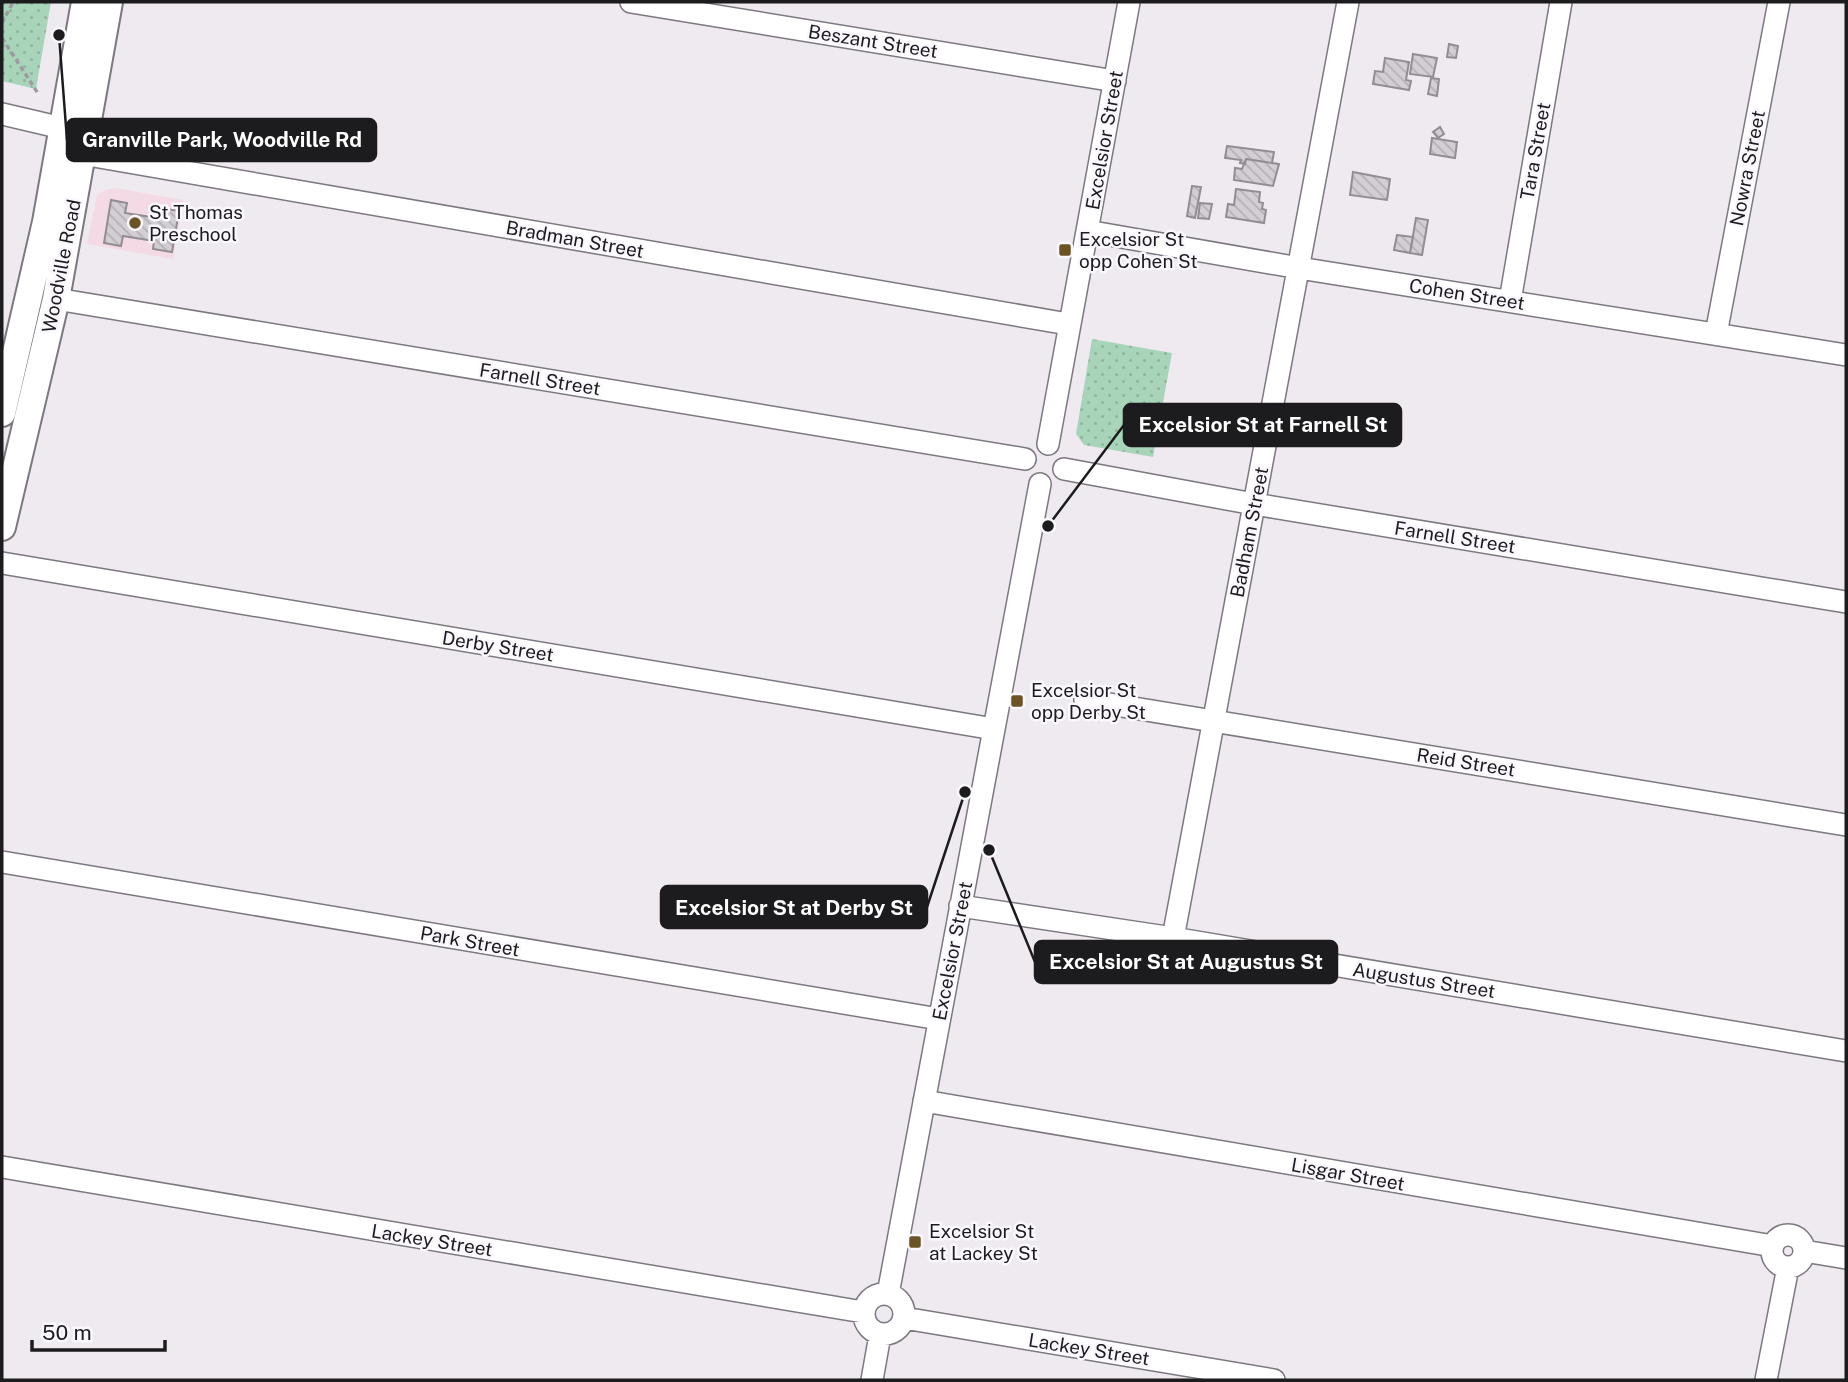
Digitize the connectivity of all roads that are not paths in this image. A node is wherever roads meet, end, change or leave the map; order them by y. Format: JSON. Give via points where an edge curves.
{"nodes":[{"id":1,"x":85,"y":2,"type":"edge"},
{"id":2,"x":109,"y":2,"type":"edge"},
{"id":3,"x":631,"y":2,"type":"edge"},
{"id":4,"x":1129,"y":2,"type":"edge"},
{"id":5,"x":1348,"y":2,"type":"edge"},
{"id":6,"x":1561,"y":2,"type":"edge"},
{"id":7,"x":1779,"y":2,"type":"edge"},
{"id":8,"x":1115,"y":81,"type":"junction"},
{"id":9,"x":2,"y":114,"type":"edge"},
{"id":10,"x":62,"y":128,"type":"junction"},
{"id":11,"x":82,"y":154,"type":"junction"},
{"id":12,"x":1087,"y":231,"type":"junction"},
{"id":13,"x":1298,"y":268,"type":"junction"},
{"id":14,"x":56,"y":299,"type":"junction"},
{"id":15,"x":1510,"y":301,"type":"junction"},
{"id":16,"x":1069,"y":324,"type":"junction"},
{"id":17,"x":1716,"y":334,"type":"junction"},
{"id":18,"x":1846,"y":355,"type":"edge"},
{"id":19,"x":2,"y":413,"type":"edge"},
{"id":20,"x":1048,"y":444,"type":"junction"},
{"id":21,"x":1025,"y":459,"type":"junction"},
{"id":22,"x":1064,"y":469,"type":"junction"},
{"id":23,"x":1040,"y":484,"type":"junction"},
{"id":24,"x":1254,"y":504,"type":"junction"},
{"id":25,"x":2,"y":527,"type":"edge"},
{"id":26,"x":2,"y":564,"type":"edge"},
{"id":27,"x":1846,"y":602,"type":"edge"},
{"id":28,"x":1085,"y":700,"type":"dead end"},
{"id":29,"x":1214,"y":720,"type":"junction"},
{"id":30,"x":994,"y":729,"type":"junction"},
{"id":31,"x":1846,"y":825,"type":"edge"},
{"id":32,"x":2,"y":862,"type":"edge"},
{"id":33,"x":960,"y":906,"type":"junction"},
{"id":34,"x":1173,"y":939,"type":"junction"},
{"id":35,"x":939,"y":1019,"type":"junction"},
{"id":36,"x":1846,"y":1051,"type":"edge"},
{"id":37,"x":924,"y":1101,"type":"junction"},
{"id":38,"x":2,"y":1167,"type":"edge"},
{"id":39,"x":1773,"y":1246,"type":"junction"},
{"id":40,"x":1804,"y":1251,"type":"junction"},
{"id":41,"x":1846,"y":1258,"type":"edge"},
{"id":42,"x":1788,"y":1267,"type":"junction"},
{"id":43,"x":888,"y":1294,"type":"junction"},
{"id":44,"x":863,"y":1312,"type":"junction"},
{"id":45,"x":904,"y":1318,"type":"junction"},
{"id":46,"x":880,"y":1335,"type":"junction"},
{"id":47,"x":872,"y":1380,"type":"edge"},
{"id":48,"x":1274,"y":1380,"type":"edge"},
{"id":49,"x":1766,"y":1380,"type":"edge"}],
"edges":[{"from":1,"to":10,"type":"main road","name":"Woodville Road"},
{"from":2,"to":11,"type":"main road","name":"Woodville Road"},
{"from":3,"to":8,"type":"street","name":"Beszant Street"},
{"from":4,"to":8,"type":"street","name":"Excelsior Street"},
{"from":5,"to":13,"type":"street","name":"Badham Street"},
{"from":6,"to":15,"type":"street","name":"Tara Street"},
{"from":7,"to":17,"type":"street","name":"Nowra Street"},
{"from":8,"to":12,"type":"street","name":"Excelsior Street"},
{"from":9,"to":10,"type":"street"},
{"from":10,"to":19,"type":"main road","name":"Woodville Road","via":[[46,222]]},
{"from":11,"to":14,"type":"main road","name":"Woodville Road"},
{"from":11,"to":16,"type":"street","name":"Bradman Street"},
{"from":12,"to":13,"type":"street","name":"Cohen Street"},
{"from":12,"to":16,"type":"street","name":"Excelsior Street"},
{"from":13,"to":15,"type":"street","name":"Cohen Street"},
{"from":13,"to":24,"type":"street","name":"Badham Street"},
{"from":14,"to":21,"type":"street","name":"Farnell Street"},
{"from":14,"to":25,"type":"main road","name":"Woodville Road"},
{"from":15,"to":17,"type":"street","name":"Cohen Street"},
{"from":16,"to":20,"type":"street","name":"Excelsior Street"},
{"from":17,"to":18,"type":"street","name":"Cohen Street"},
{"from":20,"to":21,"type":"street","via":[[1031,449]]},
{"from":20,"to":22,"type":"street","via":[[1063,455]]},
{"from":21,"to":23,"type":"street","via":[[1026,472]]},
{"from":22,"to":23,"type":"street","via":[[1058,480]]},
{"from":22,"to":24,"type":"street","name":"Farnell Street"},
{"from":23,"to":30,"type":"street","name":"Excelsior Street"},
{"from":24,"to":27,"type":"street","name":"Farnell Street"},
{"from":24,"to":29,"type":"street","name":"Badham Street"},
{"from":26,"to":30,"type":"street","name":"Derby Street"},
{"from":28,"to":29,"type":"street","name":"Reid Street"},
{"from":29,"to":31,"type":"street","name":"Reid Street"},
{"from":29,"to":34,"type":"street","name":"Badham Street"},
{"from":30,"to":33,"type":"street","name":"Excelsior Street"},
{"from":32,"to":35,"type":"street","name":"Park Street"},
{"from":33,"to":34,"type":"street","name":"Augustus Street"},
{"from":33,"to":35,"type":"street","name":"Excelsior Street"},
{"from":34,"to":36,"type":"street","name":"Augustus Street"},
{"from":35,"to":37,"type":"street","name":"Excelsior Street"},
{"from":37,"to":39,"type":"street","name":"Lisgar Street"},
{"from":37,"to":43,"type":"street","name":"Excelsior Street"},
{"from":38,"to":44,"type":"street","name":"Lackey Street"},
{"from":39,"to":40,"type":"street","via":[[1780,1238],[1791,1236],[1800,1241]]},
{"from":39,"to":42,"type":"street","via":[[1775,1260]]},
{"from":40,"to":41,"type":"street"},
{"from":40,"to":42,"type":"street","via":[[1801,1261]]},
{"from":42,"to":49,"type":"street"},
{"from":43,"to":44,"type":"street","via":[[869,1300]]},
{"from":43,"to":45,"type":"street","via":[[899,1301]]},
{"from":44,"to":46,"type":"street","via":[[865,1324]]},
{"from":45,"to":46,"type":"street","via":[[898,1329]]},
{"from":45,"to":48,"type":"street","name":"Lackey Street"},
{"from":46,"to":47,"type":"street"}]}
